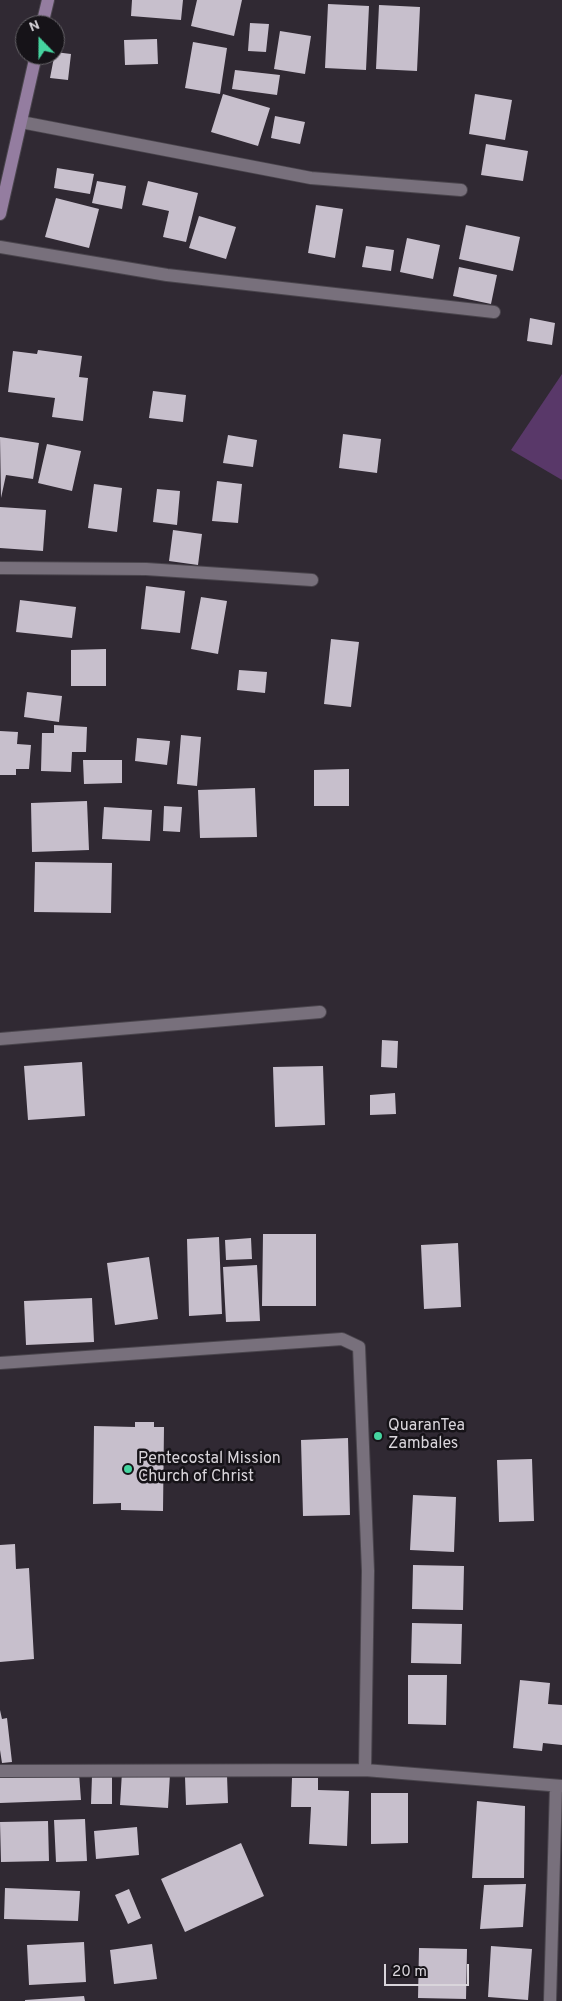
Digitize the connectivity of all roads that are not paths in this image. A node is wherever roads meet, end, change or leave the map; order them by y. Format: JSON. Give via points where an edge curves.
{"nodes":[{"id":1,"x":48,"y":0,"type":"edge"},
{"id":2,"x":44,"y":15,"type":"edge"},
{"id":3,"x":34,"y":65,"type":"edge"},
{"id":4,"x":20,"y":122,"type":"junction"},
{"id":5,"x":461,"y":190,"type":"dead end"},
{"id":6,"x":0,"y":214,"type":"edge"},
{"id":7,"x":0,"y":247,"type":"edge"},
{"id":8,"x":494,"y":312,"type":"dead end"},
{"id":9,"x":0,"y":568,"type":"edge"},
{"id":10,"x":312,"y":580,"type":"dead end"},
{"id":11,"x":320,"y":1012,"type":"dead end"},
{"id":12,"x":0,"y":1039,"type":"edge"},
{"id":13,"x":0,"y":1363,"type":"edge"},
{"id":14,"x":364,"y":1770,"type":"junction"},
{"id":15,"x":0,"y":1771,"type":"edge"},
{"id":16,"x":559,"y":1786,"type":"edge"},
{"id":17,"x":550,"y":2001,"type":"edge"}],
"edges":[{"from":1,"to":2,"type":"main road"},
{"from":3,"to":4,"type":"main road"},
{"from":4,"to":5,"type":"street","via":[[311,178]]},
{"from":4,"to":6,"type":"main road"},
{"from":7,"to":8,"type":"street","via":[[167,275]]},
{"from":9,"to":10,"type":"street","via":[[146,569]]},
{"from":11,"to":12,"type":"street"},
{"from":13,"to":14,"type":"street","via":[[342,1339],[359,1347],[368,1571]]},
{"from":14,"to":15,"type":"street"},
{"from":14,"to":16,"type":"street"},
{"from":16,"to":17,"type":"street"}]}
